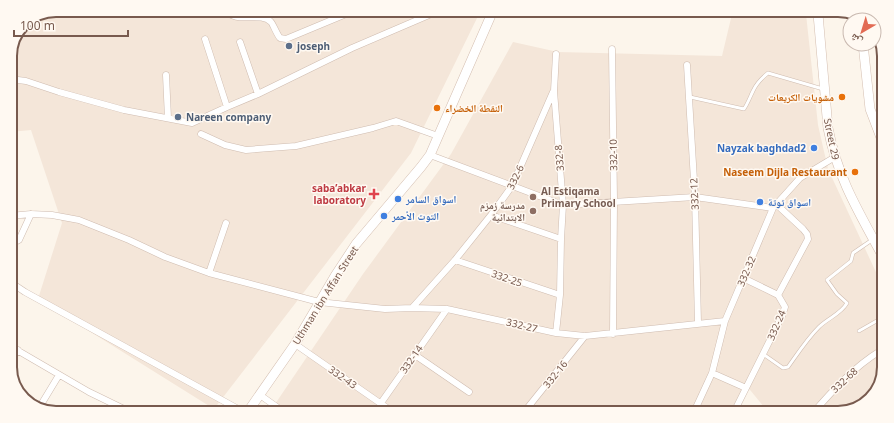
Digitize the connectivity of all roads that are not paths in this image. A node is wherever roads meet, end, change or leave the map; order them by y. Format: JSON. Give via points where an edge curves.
{"nodes":[{"id":1,"x":263,"y":17,"type":"edge"},
{"id":2,"x":339,"y":17,"type":"edge"},
{"id":3,"x":424,"y":17,"type":"edge"},
{"id":4,"x":490,"y":17,"type":"edge"},
{"id":5,"x":818,"y":17,"type":"edge"},
{"id":6,"x":205,"y":39,"type":"dead end"},
{"id":7,"x":240,"y":42,"type":"dead end"},
{"id":8,"x":612,"y":48,"type":"dead end"},
{"id":9,"x":864,"y":52,"type":"edge"},
{"id":10,"x":556,"y":54,"type":"dead end"},
{"id":11,"x":687,"y":64,"type":"dead end"},
{"id":12,"x":166,"y":75,"type":"dead end"},
{"id":13,"x":17,"y":80,"type":"edge"},
{"id":14,"x":824,"y":89,"type":"junction"},
{"id":15,"x":554,"y":91,"type":"junction"},
{"id":16,"x":258,"y":94,"type":"junction"},
{"id":17,"x":689,"y":97,"type":"junction"},
{"id":18,"x":227,"y":107,"type":"junction"},
{"id":19,"x":168,"y":118,"type":"junction"},
{"id":20,"x":877,"y":127,"type":"edge"},
{"id":21,"x":201,"y":134,"type":"dead end"},
{"id":22,"x":438,"y":136,"type":"junction"},
{"id":23,"x":430,"y":155,"type":"junction"},
{"id":24,"x":835,"y":157,"type":"junction"},
{"id":25,"x":512,"y":186,"type":"junction"},
{"id":26,"x":695,"y":197,"type":"junction"},
{"id":27,"x":614,"y":201,"type":"junction"},
{"id":28,"x":563,"y":205,"type":"junction"},
{"id":29,"x":774,"y":206,"type":"junction"},
{"id":30,"x":31,"y":214,"type":"junction"},
{"id":31,"x":17,"y":215,"type":"edge"},
{"id":32,"x":492,"y":215,"type":"junction"},
{"id":33,"x":226,"y":223,"type":"dead end"},
{"id":34,"x":561,"y":239,"type":"junction"},
{"id":35,"x":873,"y":239,"type":"junction"},
{"id":36,"x":17,"y":241,"type":"edge"},
{"id":37,"x":877,"y":246,"type":"edge"},
{"id":38,"x":455,"y":260,"type":"junction"},
{"id":39,"x":210,"y":273,"type":"junction"},
{"id":40,"x":743,"y":278,"type":"junction"},
{"id":41,"x":17,"y":287,"type":"edge"},
{"id":42,"x":560,"y":295,"type":"junction"},
{"id":43,"x":778,"y":295,"type":"junction"},
{"id":44,"x":319,"y":302,"type":"junction"},
{"id":45,"x":412,"y":308,"type":"junction"},
{"id":46,"x":447,"y":309,"type":"junction"},
{"id":47,"x":725,"y":321,"type":"junction"},
{"id":48,"x":877,"y":321,"type":"edge"},
{"id":49,"x":698,"y":323,"type":"junction"},
{"id":50,"x":858,"y":331,"type":"dead end"},
{"id":51,"x":556,"y":333,"type":"junction"},
{"id":52,"x":613,"y":334,"type":"junction"},
{"id":53,"x":585,"y":336,"type":"junction"},
{"id":54,"x":295,"y":344,"type":"junction"},
{"id":55,"x":18,"y":350,"type":"edge"},
{"id":56,"x":877,"y":353,"type":"edge"},
{"id":57,"x":763,"y":354,"type":"junction"},
{"id":58,"x":415,"y":355,"type":"junction"},
{"id":59,"x":712,"y":372,"type":"junction"},
{"id":60,"x":59,"y":375,"type":"junction"},
{"id":61,"x":746,"y":388,"type":"junction"},
{"id":62,"x":469,"y":392,"type":"dead end"},
{"id":63,"x":260,"y":394,"type":"junction"},
{"id":64,"x":42,"y":403,"type":"edge"},
{"id":65,"x":381,"y":403,"type":"junction"},
{"id":66,"x":118,"y":406,"type":"edge"},
{"id":67,"x":233,"y":406,"type":"edge"},
{"id":68,"x":252,"y":406,"type":"edge"},
{"id":69,"x":276,"y":406,"type":"edge"},
{"id":70,"x":379,"y":406,"type":"edge"},
{"id":71,"x":385,"y":406,"type":"edge"},
{"id":72,"x":529,"y":406,"type":"edge"},
{"id":73,"x":697,"y":406,"type":"edge"},
{"id":74,"x":737,"y":406,"type":"edge"},
{"id":75,"x":819,"y":406,"type":"edge"}],
"edges":[{"from":1,"to":2,"type":"street","via":[[272,22],[280,38],[286,39]]},
{"from":3,"to":16,"type":"street","via":[[352,48]]},
{"from":4,"to":22,"type":"street","name":"Uthman ibn Affan Street"},
{"from":5,"to":14,"type":"street","name":"Street 29"},
{"from":6,"to":18,"type":"street"},
{"from":7,"to":16,"type":"street"},
{"from":8,"to":27,"type":"street","name":"332-10"},
{"from":9,"to":20,"type":"street","via":[[870,109]]},
{"from":10,"to":15,"type":"street","name":"332-8"},
{"from":11,"to":17,"type":"street","name":"332-12"},
{"from":12,"to":19,"type":"street"},
{"from":13,"to":19,"type":"street","via":[[124,110]]},
{"from":14,"to":17,"type":"lane","via":[[768,73],[753,90],[744,109]]},
{"from":14,"to":24,"type":"street","name":"Street 29","via":[[828,128]]},
{"from":15,"to":25,"type":"street","name":"332-6"},
{"from":15,"to":28,"type":"street","name":"332-8"},
{"from":16,"to":18,"type":"street"},
{"from":17,"to":26,"type":"street","name":"332-12"},
{"from":18,"to":19,"type":"street","via":[[192,123]]},
{"from":21,"to":22,"type":"street","via":[[225,145],[246,150],[296,146],[396,121]]},
{"from":22,"to":23,"type":"street","name":"Uthman ibn Affan Street"},
{"from":23,"to":25,"type":"street"},
{"from":23,"to":44,"type":"street","name":"Uthman ibn Affan Street","via":[[356,244]]},
{"from":24,"to":29,"type":"street","name":"332-32","via":[[800,178]]},
{"from":24,"to":35,"type":"street","name":"Street 29","via":[[843,182]]},
{"from":25,"to":28,"type":"street"},
{"from":25,"to":32,"type":"street","name":"332-6"},
{"from":26,"to":27,"type":"street"},
{"from":26,"to":29,"type":"street"},
{"from":26,"to":49,"type":"street","name":"332-12"},
{"from":27,"to":28,"type":"street"},
{"from":27,"to":52,"type":"street","name":"332-10"},
{"from":28,"to":34,"type":"street","name":"332-8"},
{"from":29,"to":40,"type":"street","name":"332-32"},
{"from":29,"to":43,"type":"street","name":"332-24","via":[[803,229],[808,239]]},
{"from":30,"to":31,"type":"street","name":"332-27"},
{"from":30,"to":36,"type":"street"},
{"from":30,"to":39,"type":"street","name":"332-27","via":[[79,220]]},
{"from":32,"to":34,"type":"street"},
{"from":32,"to":38,"type":"street","name":"332-6"},
{"from":33,"to":39,"type":"street"},
{"from":34,"to":42,"type":"street","name":"332-8"},
{"from":35,"to":37,"type":"street","name":"Street 29"},
{"from":35,"to":57,"type":"lane","via":[[853,253],[851,261],[827,280],[847,303],[841,311],[820,326],[788,367],[783,368]]},
{"from":38,"to":42,"type":"street","name":"332-25"},
{"from":38,"to":45,"type":"street","name":"332-6"},
{"from":39,"to":44,"type":"street","name":"332-27"},
{"from":40,"to":43,"type":"street"},
{"from":40,"to":47,"type":"street","name":"332-32"},
{"from":41,"to":67,"type":"street"},
{"from":42,"to":51,"type":"street","name":"332-8"},
{"from":43,"to":57,"type":"street","name":"332-24","via":[[785,307],[784,312]]},
{"from":44,"to":45,"type":"street","name":"332-27","via":[[384,309]]},
{"from":44,"to":54,"type":"street","name":"Uthman ibn Affan Street"},
{"from":45,"to":46,"type":"street","name":"332-27"},
{"from":46,"to":51,"type":"street","name":"332-27"},
{"from":46,"to":58,"type":"street","name":"332-14"},
{"from":47,"to":49,"type":"street","name":"332-27"},
{"from":47,"to":59,"type":"street","name":"332-32"},
{"from":48,"to":50,"type":"lane"},
{"from":49,"to":52,"type":"street","name":"332-27"},
{"from":51,"to":53,"type":"street","name":"332-27"},
{"from":52,"to":53,"type":"street","name":"332-27"},
{"from":53,"to":72,"type":"street","name":"332-16"},
{"from":54,"to":63,"type":"street","name":"Uthman ibn Affan Street"},
{"from":54,"to":65,"type":"street","name":"332-43"},
{"from":55,"to":60,"type":"street"},
{"from":56,"to":75,"type":"street","name":"332-68","via":[[835,387]]},
{"from":57,"to":61,"type":"street","name":"332-24"},
{"from":58,"to":62,"type":"street"},
{"from":58,"to":65,"type":"street","name":"332-14"},
{"from":59,"to":61,"type":"street"},
{"from":59,"to":73,"type":"street","name":"332-32"},
{"from":60,"to":64,"type":"street"},
{"from":60,"to":66,"type":"street"},
{"from":61,"to":74,"type":"street","name":"332-24"},
{"from":63,"to":68,"type":"street","name":"Uthman ibn Affan Street"},
{"from":63,"to":69,"type":"street"},
{"from":65,"to":70,"type":"street","name":"332-14"},
{"from":65,"to":71,"type":"street","name":"332-43"}]}
